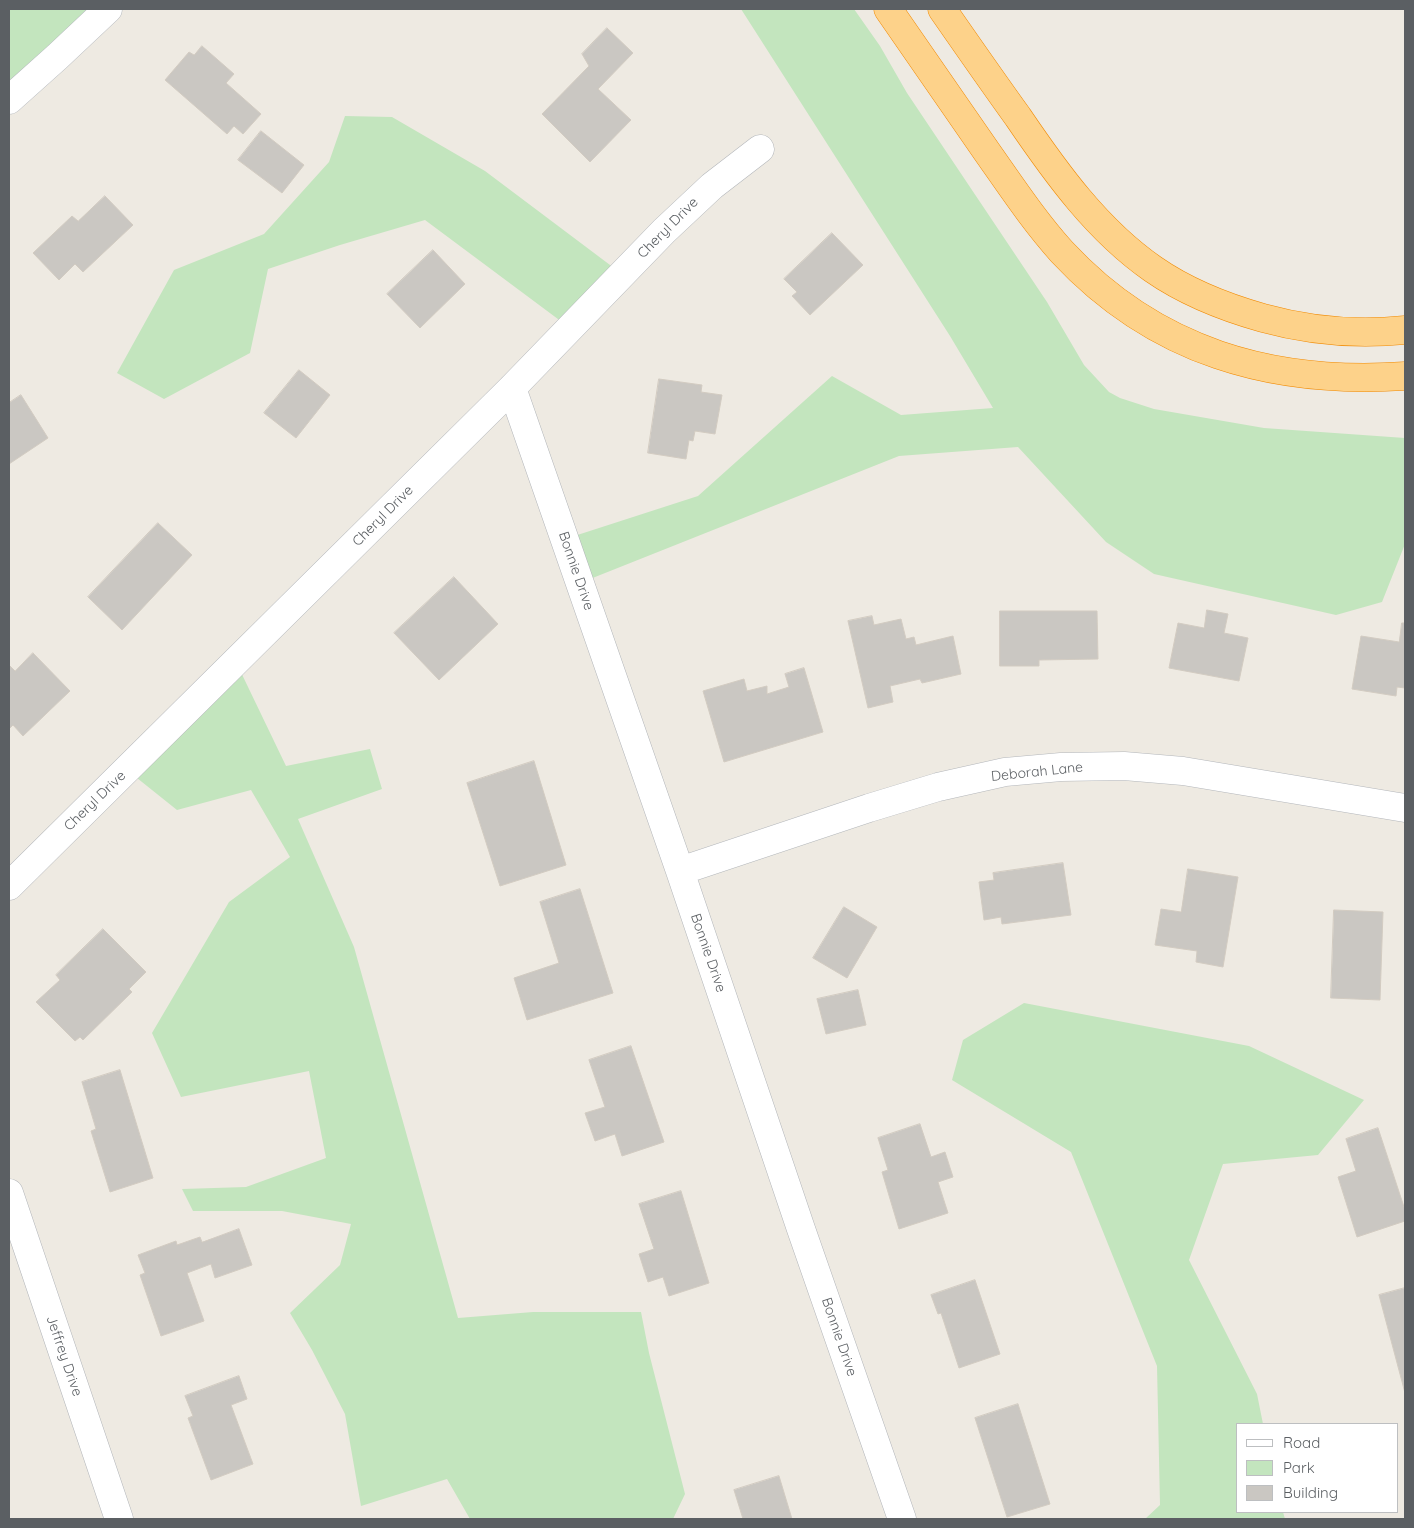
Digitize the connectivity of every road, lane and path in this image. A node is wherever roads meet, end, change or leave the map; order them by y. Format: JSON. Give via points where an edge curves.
{"nodes":[{"id":1,"x":108,"y":9,"type":"edge"},
{"id":2,"x":888,"y":9,"type":"edge"},
{"id":3,"x":942,"y":9,"type":"edge"},
{"id":4,"x":9,"y":100,"type":"edge"},
{"id":5,"x":760,"y":149,"type":"dead end"},
{"id":6,"x":1405,"y":330,"type":"edge"},
{"id":7,"x":1405,"y":376,"type":"edge"},
{"id":8,"x":512,"y":388,"type":"junction"},
{"id":9,"x":1405,"y":808,"type":"edge"},
{"id":10,"x":680,"y":871,"type":"junction"},
{"id":11,"x":9,"y":886,"type":"edge"},
{"id":12,"x":9,"y":1193,"type":"edge"},
{"id":13,"x":119,"y":1519,"type":"edge"},
{"id":14,"x":902,"y":1519,"type":"edge"}],
"edges":[{"from":1,"to":4,"type":"street"},
{"from":2,"to":7,"type":"highway","via":[[1032,215],[1058,247],[1118,302],[1208,352],[1249,365],[1321,377]]},
{"from":3,"to":6,"type":"highway","via":[[1074,194],[1104,227],[1153,269],[1208,299],[1279,322],[1346,333]]},
{"from":5,"to":8,"type":"street","name":"Cheryl Drive","via":[[712,186],[664,231]]},
{"from":8,"to":10,"type":"street","name":"Bonnie Drive"},
{"from":8,"to":11,"type":"street","name":"Cheryl Drive"},
{"from":9,"to":10,"type":"street","name":"Deborah Lane","via":[[1183,772],[1124,766],[1061,767],[1005,772],[938,787]]},
{"from":10,"to":14,"type":"street","name":"Bonnie Drive"},
{"from":12,"to":13,"type":"street","name":"Jeffrey Drive"}]}
